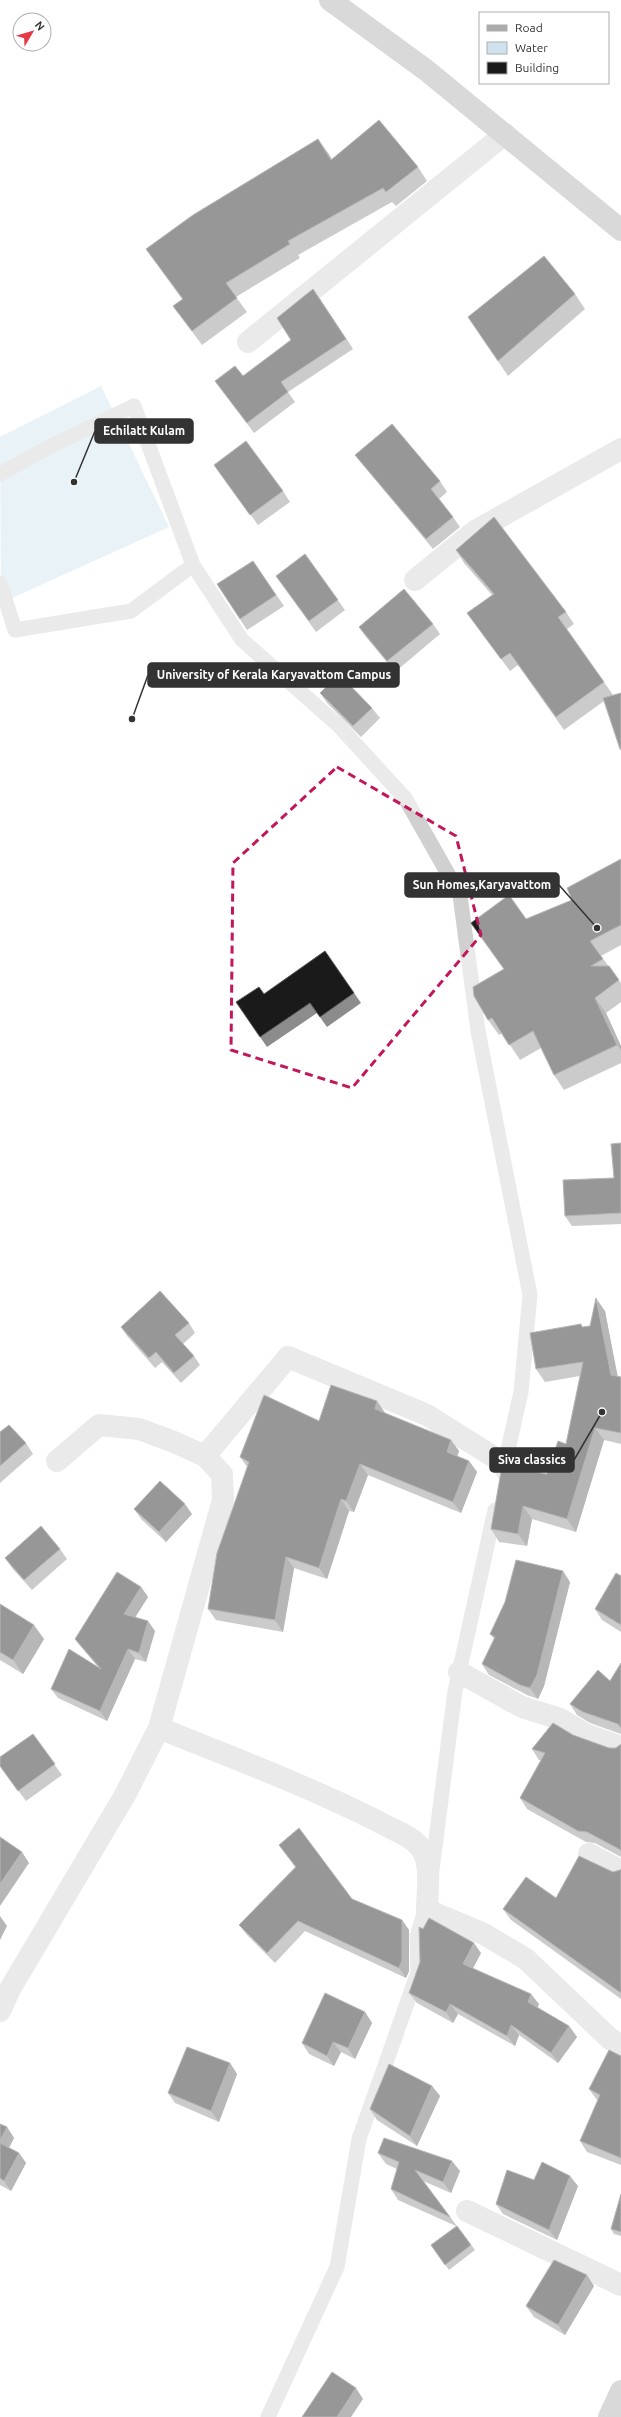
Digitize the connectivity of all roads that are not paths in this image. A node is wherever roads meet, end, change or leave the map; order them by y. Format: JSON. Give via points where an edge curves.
{"nodes":[{"id":1,"x":330,"y":0,"type":"edge"},
{"id":2,"x":505,"y":134,"type":"junction"},
{"id":3,"x":621,"y":230,"type":"edge"},
{"id":4,"x":248,"y":342,"type":"dead end"},
{"id":5,"x":621,"y":449,"type":"edge"},
{"id":6,"x":0,"y":474,"type":"edge"},
{"id":7,"x":193,"y":565,"type":"junction"},
{"id":8,"x":415,"y":580,"type":"dead end"},
{"id":9,"x":0,"y":583,"type":"edge"},
{"id":10,"x":205,"y":1456,"type":"junction"},
{"id":11,"x":57,"y":1460,"type":"dead end"},
{"id":12,"x":505,"y":1464,"type":"junction"},
{"id":13,"x":459,"y":1672,"type":"junction"},
{"id":14,"x":159,"y":1728,"type":"junction"},
{"id":15,"x":621,"y":1747,"type":"edge"},
{"id":16,"x":589,"y":1854,"type":"dead end"},
{"id":17,"x":621,"y":1871,"type":"edge"},
{"id":18,"x":426,"y":1910,"type":"junction"},
{"id":19,"x":0,"y":2012,"type":"edge"},
{"id":20,"x":621,"y":2046,"type":"edge"},
{"id":21,"x":467,"y":2211,"type":"dead end"},
{"id":22,"x":621,"y":2285,"type":"edge"},
{"id":23,"x":621,"y":2391,"type":"edge"},
{"id":24,"x":268,"y":2417,"type":"edge"},
{"id":25,"x":609,"y":2417,"type":"edge"}],
"edges":[{"from":1,"to":2,"type":"main road","via":[[426,70]]},
{"from":2,"to":3,"type":"main road"},
{"from":2,"to":4,"type":"street"},
{"from":5,"to":8,"type":"street","via":[[476,531]]},
{"from":6,"to":7,"type":"lane","via":[[134,406]]},
{"from":7,"to":9,"type":"lane","via":[[131,611],[15,630]]},
{"from":7,"to":12,"type":"lane","via":[[242,640],[338,725],[405,798],[460,895],[478,1032],[530,1294],[521,1392]]},
{"from":10,"to":11,"type":"street","via":[[139,1429],[99,1425]]},
{"from":10,"to":12,"type":"street","via":[[288,1357],[426,1414]]},
{"from":10,"to":14,"type":"street","via":[[222,1474],[223,1500]]},
{"from":12,"to":13,"type":"lane"},
{"from":13,"to":15,"type":"street","via":[[522,1707],[560,1719],[584,1734]]},
{"from":13,"to":18,"type":"lane"},
{"from":14,"to":18,"type":"street","via":[[337,1801],[410,1838],[426,1858]]},
{"from":14,"to":19,"type":"street","via":[[126,1795],[10,1989]]},
{"from":16,"to":17,"type":"street"},
{"from":18,"to":20,"type":"street","via":[[484,1934],[526,1959],[609,2038]]},
{"from":18,"to":24,"type":"lane","via":[[417,1936],[418,1972],[359,2139],[337,2267]]},
{"from":21,"to":22,"type":"street"},
{"from":23,"to":25,"type":"main road"}]}
